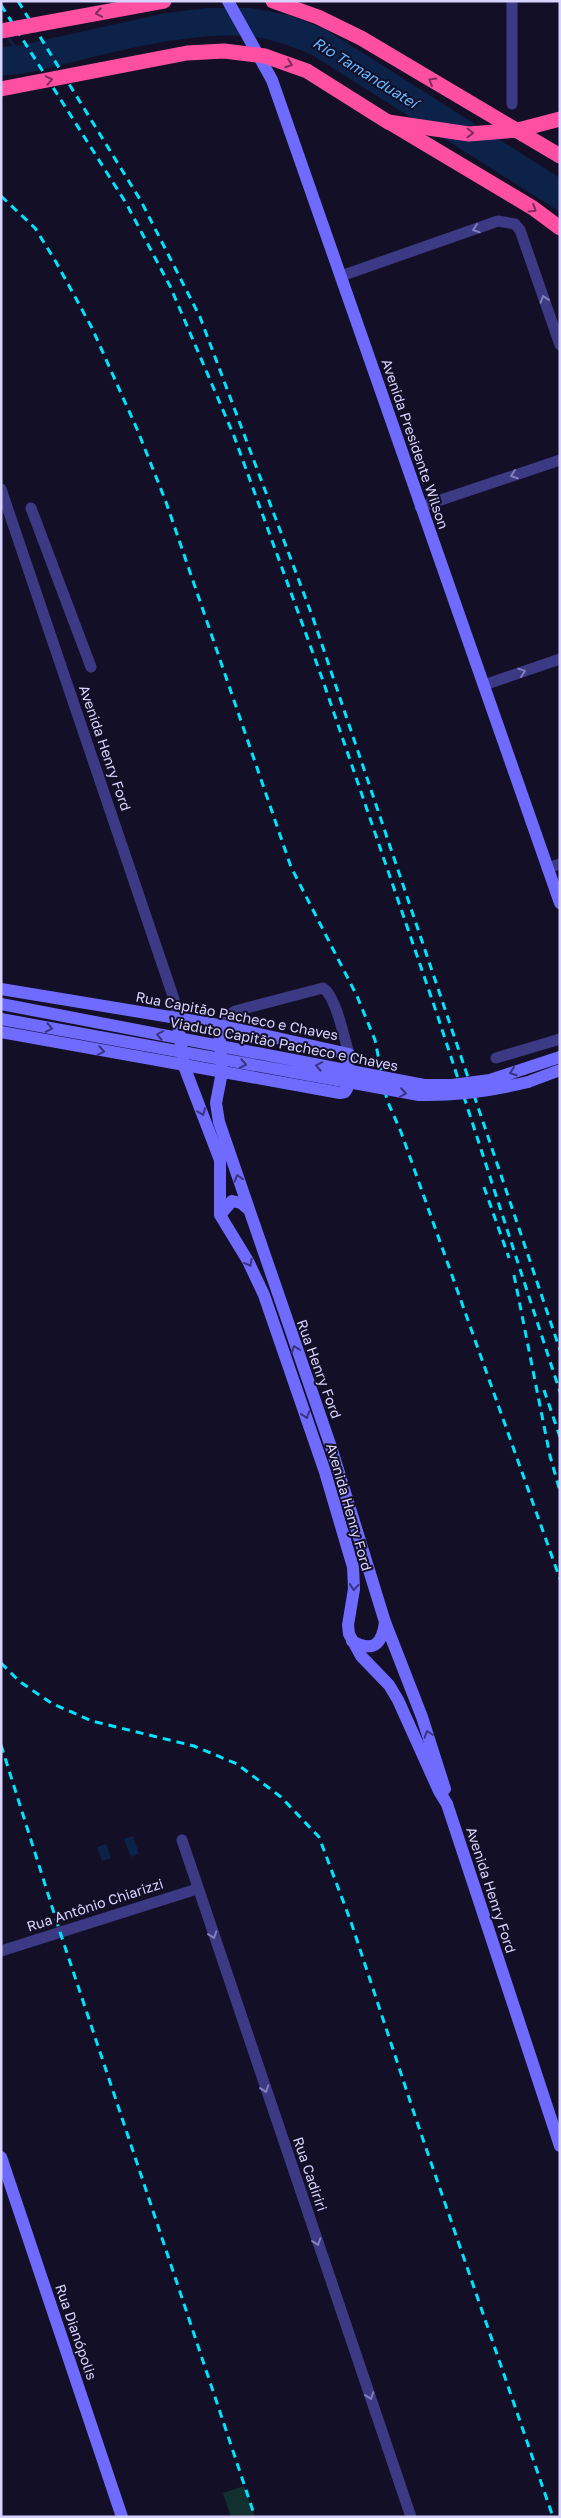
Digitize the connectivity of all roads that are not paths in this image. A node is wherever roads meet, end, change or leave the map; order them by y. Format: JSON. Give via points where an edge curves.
{"nodes":[{"id":1,"x":164,"y":1,"type":"edge"},
{"id":2,"x":273,"y":1,"type":"edge"},
{"id":3,"x":512,"y":1,"type":"edge"},
{"id":4,"x":229,"y":3,"type":"edge"},
{"id":5,"x":1,"y":31,"type":"edge"},
{"id":6,"x":1,"y":89,"type":"edge"},
{"id":7,"x":512,"y":104,"type":"dead end"},
{"id":8,"x":560,"y":119,"type":"edge"},
{"id":9,"x":388,"y":122,"type":"junction"},
{"id":10,"x":560,"y":156,"type":"edge"},
{"id":11,"x":560,"y":228,"type":"edge"},
{"id":12,"x":340,"y":276,"type":"junction"},
{"id":13,"x":560,"y":345,"type":"edge"},
{"id":14,"x":560,"y":460,"type":"edge"},
{"id":15,"x":1,"y":489,"type":"edge"},
{"id":16,"x":420,"y":507,"type":"junction"},
{"id":17,"x":31,"y":508,"type":"dead end"},
{"id":18,"x":560,"y":659,"type":"edge"},
{"id":19,"x":91,"y":667,"type":"dead end"},
{"id":20,"x":484,"y":685,"type":"junction"},
{"id":21,"x":560,"y":864,"type":"edge"},
{"id":22,"x":547,"y":868,"type":"junction"},
{"id":23,"x":560,"y":904,"type":"edge"},
{"id":24,"x":1,"y":989,"type":"edge"},
{"id":25,"x":1,"y":1004,"type":"edge"},
{"id":26,"x":177,"y":1018,"type":"junction"},
{"id":27,"x":1,"y":1019,"type":"edge"},
{"id":28,"x":220,"y":1025,"type":"junction"},
{"id":29,"x":1,"y":1032,"type":"edge"},
{"id":30,"x":560,"y":1039,"type":"edge"},
{"id":31,"x":349,"y":1054,"type":"junction"},
{"id":32,"x":496,"y":1058,"type":"dead end"},
{"id":33,"x":560,"y":1058,"type":"edge"},
{"id":34,"x":184,"y":1066,"type":"junction"},
{"id":35,"x":560,"y":1070,"type":"edge"},
{"id":36,"x":222,"y":1072,"type":"junction"},
{"id":37,"x":248,"y":1209,"type":"junction"},
{"id":38,"x":220,"y":1216,"type":"junction"},
{"id":39,"x":386,"y":1622,"type":"junction"},
{"id":40,"x":352,"y":1641,"type":"junction"},
{"id":41,"x":447,"y":1804,"type":"junction"},
{"id":42,"x":182,"y":1840,"type":"dead end"},
{"id":43,"x":197,"y":1888,"type":"junction"},
{"id":44,"x":1,"y":1951,"type":"edge"},
{"id":45,"x":560,"y":2146,"type":"edge"},
{"id":46,"x":1,"y":2156,"type":"edge"},
{"id":47,"x":122,"y":2517,"type":"edge"},
{"id":48,"x":411,"y":2517,"type":"edge"}],
"edges":[{"from":1,"to":5,"type":"highway","one_way":true,"bridge":true},
{"from":10,"to":2,"type":"highway","one_way":true,"via":[[361,38],[318,17]]},
{"from":3,"to":7,"type":"street"},
{"from":4,"to":12,"type":"street","name":"Avenida Presidente Wilson","via":[[272,80]]},
{"from":6,"to":9,"type":"highway","one_way":true,"bridge":true,"via":[[187,53],[224,50],[265,56],[307,71]]},
{"from":9,"to":8,"type":"highway","one_way":true,"bridge":true,"via":[[469,134],[518,130]]},
{"from":9,"to":11,"type":"highway","one_way":true,"via":[[533,208]]},
{"from":13,"to":12,"type":"street","one_way":true,"via":[[520,230],[515,224],[498,221]]},
{"from":12,"to":16,"type":"street","name":"Avenida Presidente Wilson"},
{"from":14,"to":16,"type":"street","one_way":true},
{"from":15,"to":26,"type":"street","name":"Avenida Henry Ford","via":[[174,1000]]},
{"from":16,"to":20,"type":"street","name":"Avenida Presidente Wilson"},
{"from":17,"to":19,"type":"street"},
{"from":20,"to":18,"type":"street","one_way":true},
{"from":20,"to":22,"type":"street","name":"Avenida Presidente Wilson"},
{"from":21,"to":22,"type":"street"},
{"from":22,"to":23,"type":"street","name":"Avenida Presidente Wilson"},
{"from":24,"to":26,"type":"street","name":"Rua Capitão Pacheco e Chaves"},
{"from":33,"to":25,"type":"street","name":"Viaduto Capitão Pacheco e Chaves","one_way":true,"bridge":true,"via":[[490,1080],[424,1085]]},
{"from":26,"to":28,"type":"street","name":"Rua Capitão Pacheco e Chaves"},
{"from":26,"to":34,"type":"street"},
{"from":27,"to":35,"type":"street","name":"Viaduto Capitão Pacheco e Chaves","one_way":true,"bridge":true,"via":[[419,1096],[456,1096],[493,1090]]},
{"from":28,"to":31,"type":"street","name":"Rua Capitão Pacheco e Chaves"},
{"from":28,"to":31,"type":"street","via":[[235,1010],[323,988],[333,1002]]},
{"from":28,"to":36,"type":"street","name":"Rua Henry Ford"},
{"from":29,"to":34,"type":"street","name":"Rua Capitão Pacheco e Chaves","one_way":true},
{"from":30,"to":32,"type":"street"},
{"from":31,"to":36,"type":"street","name":"Rua Capitão Pacheco e Chaves","via":[[346,1089],[342,1093]]},
{"from":34,"to":36,"type":"street","name":"Rua Capitão Pacheco e Chaves"},
{"from":34,"to":38,"type":"street","one_way":true,"via":[[218,1154]]},
{"from":37,"to":36,"type":"street","name":"Rua Henry Ford","one_way":true,"via":[[216,1112],[216,1093]]},
{"from":37,"to":38,"type":"street","via":[[241,1203],[232,1202]]},
{"from":39,"to":37,"type":"street","name":"Rua Henry Ford","one_way":true,"via":[[332,1450]]},
{"from":38,"to":40,"type":"street","name":"Avenida Henry Ford","one_way":true,"via":[[248,1261],[264,1295],[343,1528],[355,1579],[348,1626]]},
{"from":39,"to":40,"type":"street","via":[[377,1644],[368,1646]]},
{"from":41,"to":39,"type":"street","name":"Rua Henry Ford","one_way":true,"via":[[443,1780],[422,1717]]},
{"from":40,"to":41,"type":"street","name":"Avenida Henry Ford","via":[[398,1700]]},
{"from":41,"to":45,"type":"street","name":"Avenida Henry Ford"},
{"from":42,"to":43,"type":"street","name":"Rua Cadiriri"},
{"from":43,"to":44,"type":"street","name":"Rua Antônio Chiarizzi"},
{"from":43,"to":48,"type":"street","name":"Rua Cadiriri","one_way":true},
{"from":46,"to":47,"type":"street","name":"Rua Dianópolis"}]}
